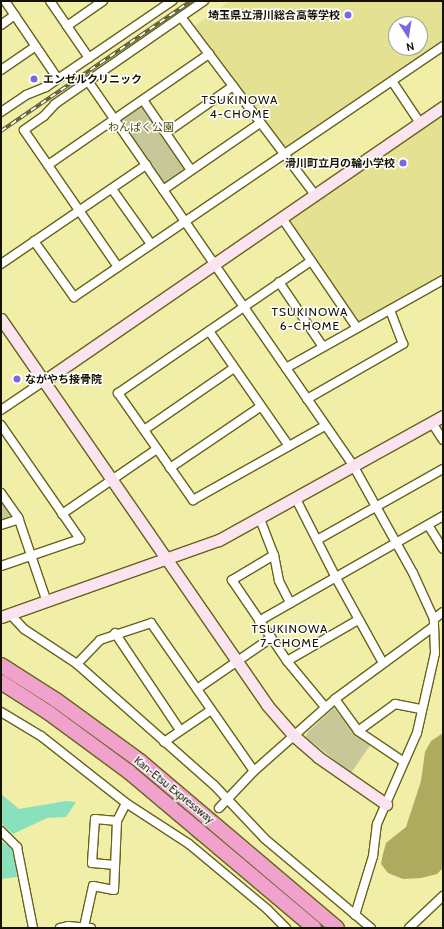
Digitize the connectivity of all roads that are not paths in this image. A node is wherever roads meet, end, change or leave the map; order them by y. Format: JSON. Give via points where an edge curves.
{"nodes":[{"id":1,"x":5,"y":1,"type":"edge"},
{"id":2,"x":50,"y":1,"type":"edge"},
{"id":3,"x":104,"y":1,"type":"edge"},
{"id":4,"x":172,"y":1,"type":"edge"},
{"id":5,"x":204,"y":1,"type":"edge"},
{"id":6,"x":15,"y":15,"type":"junction"},
{"id":7,"x":181,"y":17,"type":"junction"},
{"id":8,"x":1,"y":25,"type":"edge"},
{"id":9,"x":67,"y":26,"type":"junction"},
{"id":10,"x":36,"y":46,"type":"junction"},
{"id":11,"x":443,"y":46,"type":"edge"},
{"id":12,"x":209,"y":54,"type":"junction"},
{"id":13,"x":89,"y":58,"type":"junction"},
{"id":14,"x":1,"y":70,"type":"edge"},
{"id":15,"x":58,"y":79,"type":"junction"},
{"id":16,"x":88,"y":81,"type":"junction"},
{"id":17,"x":392,"y":81,"type":"junction"},
{"id":18,"x":233,"y":86,"type":"junction"},
{"id":19,"x":143,"y":100,"type":"junction"},
{"id":20,"x":443,"y":107,"type":"edge"},
{"id":21,"x":1,"y":112,"type":"edge"},
{"id":22,"x":114,"y":119,"type":"junction"},
{"id":23,"x":260,"y":123,"type":"junction"},
{"id":24,"x":420,"y":123,"type":"junction"},
{"id":25,"x":166,"y":133,"type":"junction"},
{"id":26,"x":284,"y":154,"type":"junction"},
{"id":27,"x":48,"y":165,"type":"junction"},
{"id":28,"x":146,"y":166,"type":"junction"},
{"id":29,"x":191,"y":170,"type":"junction"},
{"id":30,"x":112,"y":189,"type":"junction"},
{"id":31,"x":162,"y":190,"type":"junction"},
{"id":32,"x":315,"y":195,"type":"junction"},
{"id":33,"x":80,"y":211,"type":"junction"},
{"id":34,"x":282,"y":218,"type":"junction"},
{"id":35,"x":185,"y":222,"type":"junction"},
{"id":36,"x":34,"y":242,"type":"junction"},
{"id":37,"x":151,"y":244,"type":"junction"},
{"id":38,"x":311,"y":261,"type":"junction"},
{"id":39,"x":1,"y":264,"type":"edge"},
{"id":40,"x":214,"y":264,"type":"junction"},
{"id":41,"x":118,"y":267,"type":"junction"},
{"id":42,"x":443,"y":280,"type":"edge"},
{"id":43,"x":279,"y":282,"type":"junction"},
{"id":44,"x":244,"y":307,"type":"junction"},
{"id":45,"x":390,"y":310,"type":"junction"},
{"id":46,"x":1,"y":318,"type":"edge"},
{"id":47,"x":357,"y":328,"type":"junction"},
{"id":48,"x":209,"y":331,"type":"junction"},
{"id":49,"x":323,"y":347,"type":"junction"},
{"id":50,"x":234,"y":368,"type":"junction"},
{"id":51,"x":286,"y":368,"type":"junction"},
{"id":52,"x":44,"y":381,"type":"junction"},
{"id":53,"x":307,"y":399,"type":"junction"},
{"id":54,"x":260,"y":407,"type":"junction"},
{"id":55,"x":1,"y":410,"type":"edge"},
{"id":56,"x":443,"y":416,"type":"edge"},
{"id":57,"x":432,"y":423,"type":"junction"},
{"id":58,"x":1,"y":426,"type":"edge"},
{"id":59,"x":325,"y":426,"type":"junction"},
{"id":60,"x":144,"y":430,"type":"junction"},
{"id":61,"x":443,"y":440,"type":"edge"},
{"id":62,"x":289,"y":446,"type":"junction"},
{"id":63,"x":157,"y":449,"type":"junction"},
{"id":64,"x":354,"y":467,"type":"junction"},
{"id":65,"x":170,"y":468,"type":"junction"},
{"id":66,"x":443,"y":469,"type":"edge"},
{"id":67,"x":112,"y":480,"type":"junction"},
{"id":68,"x":1,"y":492,"type":"edge"},
{"id":69,"x":296,"y":499,"type":"junction"},
{"id":70,"x":376,"y":508,"type":"junction"},
{"id":71,"x":62,"y":514,"type":"junction"},
{"id":72,"x":443,"y":516,"type":"edge"},
{"id":73,"x":19,"y":519,"type":"junction"},
{"id":74,"x":260,"y":519,"type":"junction"},
{"id":75,"x":1,"y":525,"type":"edge"},
{"id":76,"x":428,"y":525,"type":"junction"},
{"id":77,"x":317,"y":540,"type":"junction"},
{"id":78,"x":397,"y":544,"type":"junction"},
{"id":79,"x":443,"y":549,"type":"edge"},
{"id":80,"x":31,"y":555,"type":"junction"},
{"id":81,"x":274,"y":555,"type":"junction"},
{"id":82,"x":166,"y":560,"type":"junction"},
{"id":83,"x":1,"y":566,"type":"edge"},
{"id":84,"x":336,"y":578,"type":"junction"},
{"id":85,"x":47,"y":602,"type":"junction"},
{"id":86,"x":290,"y":603,"type":"junction"},
{"id":87,"x":443,"y":612,"type":"edge"},
{"id":88,"x":5,"y":616,"type":"edge"},
{"id":89,"x":358,"y":620,"type":"junction"},
{"id":90,"x":259,"y":621,"type":"junction"},
{"id":91,"x":433,"y":623,"type":"junction"},
{"id":92,"x":115,"y":633,"type":"junction"},
{"id":93,"x":271,"y":638,"type":"junction"},
{"id":94,"x":287,"y":661,"type":"junction"},
{"id":95,"x":236,"y":662,"type":"junction"},
{"id":96,"x":383,"y":663,"type":"junction"},
{"id":97,"x":76,"y":664,"type":"junction"},
{"id":98,"x":1,"y":665,"type":"edge"},
{"id":99,"x":1,"y":682,"type":"edge"},
{"id":100,"x":197,"y":689,"type":"junction"},
{"id":101,"x":335,"y":699,"type":"junction"},
{"id":102,"x":325,"y":707,"type":"junction"},
{"id":103,"x":421,"y":709,"type":"junction"},
{"id":104,"x":211,"y":710,"type":"junction"},
{"id":105,"x":1,"y":712,"type":"edge"},
{"id":106,"x":180,"y":730,"type":"junction"},
{"id":107,"x":358,"y":731,"type":"junction"},
{"id":108,"x":293,"y":735,"type":"junction"},
{"id":109,"x":164,"y":742,"type":"junction"},
{"id":110,"x":404,"y":762,"type":"junction"},
{"id":111,"x":254,"y":771,"type":"junction"},
{"id":112,"x":226,"y":799,"type":"junction"},
{"id":113,"x":126,"y":803,"type":"junction"},
{"id":114,"x":386,"y":804,"type":"junction"},
{"id":115,"x":219,"y":808,"type":"tunnel mouth"},
{"id":116,"x":117,"y":821,"type":"junction"},
{"id":117,"x":1,"y":831,"type":"edge"},
{"id":118,"x":115,"y":865,"type":"junction"},
{"id":119,"x":443,"y":896,"type":"edge"},
{"id":120,"x":355,"y":915,"type":"junction"},
{"id":121,"x":88,"y":927,"type":"edge"},
{"id":122,"x":366,"y":927,"type":"edge"},
{"id":123,"x":33,"y":928,"type":"edge"},
{"id":124,"x":60,"y":928,"type":"edge"},
{"id":125,"x":286,"y":928,"type":"edge"},
{"id":126,"x":314,"y":928,"type":"edge"},
{"id":127,"x":337,"y":928,"type":"edge"},
{"id":128,"x":409,"y":928,"type":"edge"}],
"edges":[{"from":1,"to":6,"type":"street"},
{"from":2,"to":9,"type":"street"},
{"from":3,"to":9,"type":"street"},
{"from":4,"to":13,"type":"street"},
{"from":5,"to":7,"type":"street"},
{"from":6,"to":8,"type":"street"},
{"from":6,"to":10,"type":"street"},
{"from":7,"to":12,"type":"street"},
{"from":7,"to":16,"type":"street"},
{"from":9,"to":13,"type":"street"},
{"from":10,"to":14,"type":"street"},
{"from":10,"to":15,"type":"street"},
{"from":11,"to":17,"type":"street"},
{"from":12,"to":18,"type":"street"},
{"from":12,"to":19,"type":"street"},
{"from":13,"to":15,"type":"street"},
{"from":15,"to":21,"type":"street"},
{"from":16,"to":22,"type":"street"},
{"from":16,"to":27,"type":"street","via":[[24,130]]},
{"from":17,"to":24,"type":"street"},
{"from":17,"to":26,"type":"street"},
{"from":18,"to":23,"type":"street"},
{"from":18,"to":25,"type":"street"},
{"from":19,"to":22,"type":"street"},
{"from":19,"to":25,"type":"street"},
{"from":20,"to":24,"type":"street"},
{"from":22,"to":27,"type":"street"},
{"from":22,"to":28,"type":"street"},
{"from":23,"to":26,"type":"street"},
{"from":23,"to":29,"type":"street"},
{"from":24,"to":32,"type":"street"},
{"from":25,"to":29,"type":"street"},
{"from":26,"to":32,"type":"street"},
{"from":26,"to":35,"type":"street"},
{"from":27,"to":33,"type":"street"},
{"from":28,"to":30,"type":"street"},
{"from":28,"to":31,"type":"street"},
{"from":29,"to":31,"type":"street"},
{"from":30,"to":33,"type":"street"},
{"from":30,"to":37,"type":"street"},
{"from":31,"to":35,"type":"street"},
{"from":32,"to":34,"type":"street"},
{"from":33,"to":36,"type":"street"},
{"from":33,"to":41,"type":"street"},
{"from":34,"to":38,"type":"street"},
{"from":34,"to":40,"type":"street"},
{"from":35,"to":37,"type":"street"},
{"from":35,"to":40,"type":"street"},
{"from":36,"to":39,"type":"street"},
{"from":36,"to":41,"type":"street","via":[[74,297]]},
{"from":37,"to":41,"type":"street"},
{"from":38,"to":43,"type":"street"},
{"from":38,"to":47,"type":"street"},
{"from":40,"to":44,"type":"street"},
{"from":40,"to":52,"type":"street"},
{"from":42,"to":45,"type":"street"},
{"from":43,"to":44,"type":"street"},
{"from":43,"to":49,"type":"street"},
{"from":44,"to":48,"type":"street"},
{"from":44,"to":51,"type":"street"},
{"from":45,"to":47,"type":"street"},
{"from":45,"to":53,"type":"street","via":[[403,344]]},
{"from":46,"to":52,"type":"street"},
{"from":47,"to":49,"type":"street"},
{"from":48,"to":50,"type":"street"},
{"from":48,"to":60,"type":"street","via":[[118,394]]},
{"from":49,"to":51,"type":"street"},
{"from":50,"to":54,"type":"street"},
{"from":50,"to":60,"type":"street"},
{"from":51,"to":53,"type":"street"},
{"from":52,"to":55,"type":"street"},
{"from":52,"to":67,"type":"street"},
{"from":53,"to":59,"type":"street"},
{"from":54,"to":62,"type":"street"},
{"from":54,"to":65,"type":"street"},
{"from":56,"to":57,"type":"street"},
{"from":57,"to":61,"type":"street"},
{"from":57,"to":64,"type":"street"},
{"from":58,"to":71,"type":"street"},
{"from":59,"to":62,"type":"street"},
{"from":59,"to":64,"type":"street"},
{"from":60,"to":63,"type":"street"},
{"from":62,"to":65,"type":"street","via":[[193,500]]},
{"from":63,"to":65,"type":"street"},
{"from":63,"to":67,"type":"street"},
{"from":64,"to":69,"type":"street"},
{"from":64,"to":70,"type":"street"},
{"from":66,"to":70,"type":"street"},
{"from":67,"to":71,"type":"street"},
{"from":67,"to":82,"type":"street"},
{"from":68,"to":73,"type":"street"},
{"from":69,"to":74,"type":"street"},
{"from":69,"to":77,"type":"street"},
{"from":70,"to":77,"type":"street"},
{"from":70,"to":78,"type":"street"},
{"from":71,"to":80,"type":"street","via":[[80,539]]},
{"from":72,"to":76,"type":"street"},
{"from":73,"to":75,"type":"street"},
{"from":73,"to":80,"type":"street"},
{"from":74,"to":81,"type":"street"},
{"from":74,"to":82,"type":"street","via":[[219,540]]},
{"from":76,"to":78,"type":"street"},
{"from":76,"to":79,"type":"street"},
{"from":77,"to":84,"type":"street"},
{"from":78,"to":84,"type":"street"},
{"from":78,"to":91,"type":"street"},
{"from":80,"to":83,"type":"street"},
{"from":80,"to":85,"type":"street"},
{"from":81,"to":86,"type":"street","via":[[279,581]]},
{"from":81,"to":90,"type":"street","via":[[232,580]]},
{"from":82,"to":85,"type":"street"},
{"from":82,"to":95,"type":"street"},
{"from":84,"to":86,"type":"street"},
{"from":84,"to":89,"type":"street"},
{"from":85,"to":88,"type":"street"},
{"from":86,"to":90,"type":"street"},
{"from":87,"to":91,"type":"street"},
{"from":88,"to":97,"type":"street"},
{"from":89,"to":94,"type":"street"},
{"from":89,"to":96,"type":"street"},
{"from":90,"to":93,"type":"street"},
{"from":91,"to":96,"type":"street"},
{"from":91,"to":103,"type":"street","via":[[436,653]]},
{"from":92,"to":97,"type":"street","via":[[100,640]]},
{"from":92,"to":100,"type":"street","via":[[151,623]]},
{"from":92,"to":106,"type":"street"},
{"from":93,"to":94,"type":"street"},
{"from":93,"to":95,"type":"street"},
{"from":94,"to":102,"type":"street"},
{"from":95,"to":100,"type":"street"},
{"from":95,"to":108,"type":"street"},
{"from":96,"to":101,"type":"street"},
{"from":97,"to":109,"type":"street"},
{"from":98,"to":127,"type":"highway","name":"Kan-Etsu Expressway","via":[[56,700],[140,761]]},
{"from":99,"to":126,"type":"highway","name":"Kan-Etsu Expressway","via":[[129,772]]},
{"from":100,"to":104,"type":"street"},
{"from":101,"to":102,"type":"street"},
{"from":101,"to":107,"type":"street"},
{"from":102,"to":108,"type":"street"},
{"from":103,"to":107,"type":"street","via":[[395,704]]},
{"from":103,"to":110,"type":"street","via":[[417,733]]},
{"from":104,"to":106,"type":"street"},
{"from":104,"to":111,"type":"street"},
{"from":105,"to":113,"type":"street","via":[[41,736]]},
{"from":106,"to":109,"type":"street"},
{"from":107,"to":110,"type":"street"},
{"from":108,"to":111,"type":"street"},
{"from":108,"to":114,"type":"street","via":[[343,777]]},
{"from":109,"to":112,"type":"street"},
{"from":110,"to":114,"type":"street"},
{"from":111,"to":112,"type":"street"},
{"from":112,"to":115,"type":"street"},
{"from":112,"to":120,"type":"street","via":[[265,839]]},
{"from":113,"to":116,"type":"street"},
{"from":113,"to":125,"type":"street","via":[[192,842]]},
{"from":114,"to":120,"type":"street","via":[[377,824],[373,856]]},
{"from":116,"to":118,"type":"street"},
{"from":116,"to":118,"type":"street","via":[[95,820],[92,863]]},
{"from":117,"to":123,"type":"street","via":[[17,847]]},
{"from":118,"to":121,"type":"street","via":[[114,890],[93,886]]},
{"from":119,"to":128,"type":"street"},
{"from":120,"to":122,"type":"street"},
{"from":121,"to":124,"type":"street"}]}
